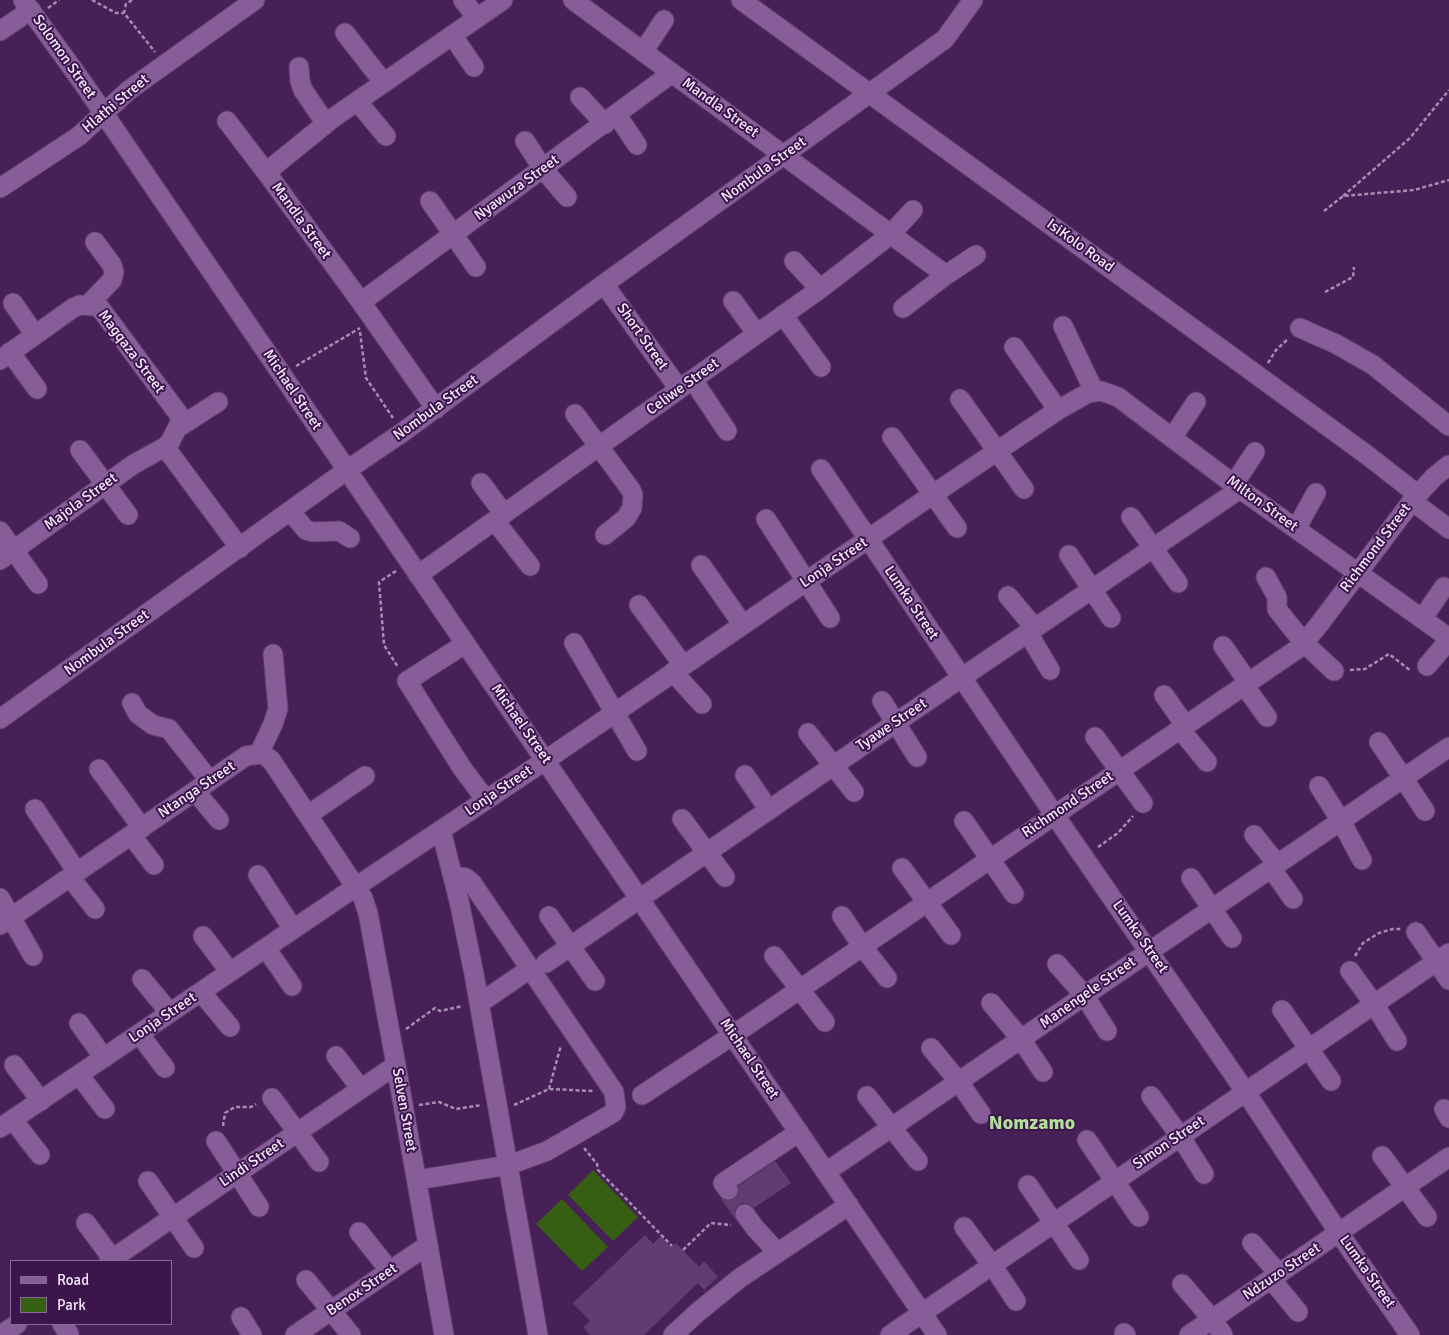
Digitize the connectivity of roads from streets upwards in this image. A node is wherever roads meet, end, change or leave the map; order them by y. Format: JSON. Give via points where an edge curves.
{"nodes":[{"id":1,"x":254,"y":0,"type":"edge"},
{"id":2,"x":463,"y":0,"type":"edge"},
{"id":3,"x":503,"y":0,"type":"edge"},
{"id":4,"x":573,"y":0,"type":"edge"},
{"id":5,"x":741,"y":0,"type":"edge"},
{"id":6,"x":963,"y":3,"type":"edge"},
{"id":7,"x":27,"y":5,"type":"edge"},
{"id":8,"x":476,"y":18,"type":"junction"},
{"id":9,"x":664,"y":20,"type":"dead end"},
{"id":10,"x":0,"y":31,"type":"edge"},
{"id":11,"x":345,"y":33,"type":"dead end"},
{"id":12,"x":452,"y":35,"type":"junction"},
{"id":13,"x":643,"y":52,"type":"junction"},
{"id":14,"x":299,"y":67,"type":"dead end"},
{"id":15,"x":474,"y":67,"type":"dead end"},
{"id":16,"x":672,"y":73,"type":"junction"},
{"id":17,"x":384,"y":83,"type":"junction"},
{"id":18,"x":870,"y":94,"type":"junction"},
{"id":19,"x":580,"y":97,"type":"dead end"},
{"id":20,"x":357,"y":101,"type":"junction"},
{"id":21,"x":104,"y":114,"type":"junction"},
{"id":22,"x":611,"y":120,"type":"junction"},
{"id":23,"x":227,"y":121,"type":"dead end"},
{"id":24,"x":326,"y":124,"type":"junction"},
{"id":25,"x":386,"y":136,"type":"dead end"},
{"id":26,"x":525,"y":142,"type":"dead end"},
{"id":27,"x":637,"y":145,"type":"dead end"},
{"id":28,"x":784,"y":155,"type":"junction"},
{"id":29,"x":544,"y":169,"type":"junction"},
{"id":30,"x":269,"y":176,"type":"junction"},
{"id":31,"x":2,"y":183,"type":"edge"},
{"id":32,"x":567,"y":197,"type":"dead end"},
{"id":33,"x":430,"y":201,"type":"dead end"},
{"id":34,"x":913,"y":210,"type":"dead end"},
{"id":35,"x":454,"y":234,"type":"junction"},
{"id":36,"x":890,"y":235,"type":"junction"},
{"id":37,"x":95,"y":242,"type":"dead end"},
{"id":38,"x":976,"y":255,"type":"dead end"},
{"id":39,"x":794,"y":261,"type":"dead end"},
{"id":40,"x":476,"y":267,"type":"dead end"},
{"id":41,"x":946,"y":275,"type":"junction"},
{"id":42,"x":604,"y":284,"type":"junction"},
{"id":43,"x":820,"y":289,"type":"junction"},
{"id":44,"x":733,"y":301,"type":"dead end"},
{"id":45,"x":361,"y":302,"type":"junction"},
{"id":46,"x":13,"y":304,"type":"dead end"},
{"id":47,"x":88,"y":304,"type":"junction"},
{"id":48,"x":903,"y":308,"type":"dead end"},
{"id":49,"x":783,"y":315,"type":"junction"},
{"id":50,"x":1063,"y":326,"type":"dead end"},
{"id":51,"x":1300,"y":328,"type":"road end"},
{"id":52,"x":756,"y":334,"type":"junction"},
{"id":53,"x":35,"y":335,"type":"junction"},
{"id":54,"x":1014,"y":347,"type":"dead end"},
{"id":55,"x":5,"y":356,"type":"edge"},
{"id":56,"x":821,"y":367,"type":"dead end"},
{"id":57,"x":686,"y":384,"type":"junction"},
{"id":58,"x":37,"y":389,"type":"dead end"},
{"id":59,"x":1094,"y":391,"type":"junction"},
{"id":60,"x":960,"y":399,"type":"dead end"},
{"id":61,"x":218,"y":402,"type":"dead end"},
{"id":62,"x":1196,"y":402,"type":"dead end"},
{"id":63,"x":1065,"y":406,"type":"junction"},
{"id":64,"x":436,"y":409,"type":"junction"},
{"id":65,"x":575,"y":414,"type":"dead end"},
{"id":66,"x":179,"y":422,"type":"junction"},
{"id":67,"x":1449,"y":426,"type":"edge"},
{"id":68,"x":727,"y":430,"type":"dead end"},
{"id":69,"x":892,"y":437,"type":"dead end"},
{"id":70,"x":1172,"y":438,"type":"junction"},
{"id":71,"x":599,"y":446,"type":"junction"},
{"id":72,"x":165,"y":447,"type":"junction"},
{"id":73,"x":80,"y":450,"type":"dead end"},
{"id":74,"x":996,"y":451,"type":"junction"},
{"id":75,"x":1255,"y":452,"type":"dead end"},
{"id":76,"x":1449,"y":465,"type":"edge"},
{"id":77,"x":821,"y":469,"type":"dead end"},
{"id":78,"x":347,"y":470,"type":"junction"},
{"id":79,"x":482,"y":483,"type":"dead end"},
{"id":80,"x":105,"y":485,"type":"junction"},
{"id":81,"x":1237,"y":486,"type":"junction"},
{"id":82,"x":1024,"y":489,"type":"dead end"},
{"id":83,"x":1316,"y":493,"type":"dead end"},
{"id":84,"x":932,"y":494,"type":"junction"},
{"id":85,"x":1414,"y":498,"type":"junction"},
{"id":86,"x":290,"y":511,"type":"junction"},
{"id":87,"x":128,"y":515,"type":"dead end"},
{"id":88,"x":1132,"y":517,"type":"dead end"},
{"id":89,"x":499,"y":518,"type":"junction"},
{"id":90,"x":766,"y":519,"type":"dead end"},
{"id":91,"x":957,"y":528,"type":"dead end"},
{"id":92,"x":1296,"y":529,"type":"junction"},
{"id":93,"x":1449,"y":529,"type":"edge"},
{"id":94,"x":0,"y":531,"type":"edge"},
{"id":95,"x":605,"y":535,"type":"dead end"},
{"id":96,"x":350,"y":538,"type":"dead end"},
{"id":97,"x":869,"y":539,"type":"junction"},
{"id":98,"x":240,"y":548,"type":"junction"},
{"id":99,"x":1153,"y":548,"type":"junction"},
{"id":100,"x":7,"y":555,"type":"edge"},
{"id":101,"x":1069,"y":556,"type":"dead end"},
{"id":102,"x":701,"y":565,"type":"dead end"},
{"id":103,"x":530,"y":566,"type":"dead end"},
{"id":104,"x":414,"y":569,"type":"junction"},
{"id":105,"x":1357,"y":572,"type":"junction"},
{"id":106,"x":1266,"y":577,"type":"dead end"},
{"id":107,"x":806,"y":582,"type":"junction"},
{"id":108,"x":1178,"y":583,"type":"dead end"},
{"id":109,"x":38,"y":584,"type":"dead end"},
{"id":110,"x":1444,"y":587,"type":"dead end"},
{"id":111,"x":1092,"y":589,"type":"junction"},
{"id":112,"x":1008,"y":596,"type":"dead end"},
{"id":113,"x":639,"y":605,"type":"dead end"},
{"id":114,"x":830,"y":618,"type":"dead end"},
{"id":115,"x":1111,"y":618,"type":"dead end"},
{"id":116,"x":1422,"y":619,"type":"junction"},
{"id":117,"x":743,"y":625,"type":"junction"},
{"id":118,"x":1031,"y":630,"type":"junction"},
{"id":119,"x":1449,"y":639,"type":"edge"},
{"id":120,"x":574,"y":643,"type":"dead end"},
{"id":121,"x":1304,"y":643,"type":"junction"},
{"id":122,"x":465,"y":644,"type":"junction"},
{"id":123,"x":1223,"y":646,"type":"dead end"},
{"id":124,"x":273,"y":654,"type":"dead end"},
{"id":125,"x":1427,"y":666,"type":"road end"},
{"id":126,"x":678,"y":668,"type":"junction"},
{"id":127,"x":1050,"y":670,"type":"dead end"},
{"id":128,"x":1334,"y":672,"type":"road end"},
{"id":129,"x":961,"y":678,"type":"junction"},
{"id":130,"x":1246,"y":684,"type":"junction"},
{"id":131,"x":1164,"y":695,"type":"dead end"},
{"id":132,"x":882,"y":700,"type":"dead end"},
{"id":133,"x":132,"y":703,"type":"dead end"},
{"id":134,"x":702,"y":704,"type":"dead end"},
{"id":135,"x":3,"y":710,"type":"edge"},
{"id":136,"x":615,"y":713,"type":"junction"},
{"id":137,"x":1267,"y":717,"type":"dead end"},
{"id":138,"x":896,"y":722,"type":"junction"},
{"id":139,"x":1182,"y":727,"type":"junction"},
{"id":140,"x":808,"y":733,"type":"dead end"},
{"id":141,"x":1095,"y":736,"type":"dead end"},
{"id":142,"x":1379,"y":742,"type":"dead end"},
{"id":143,"x":1449,"y":747,"type":"edge"},
{"id":144,"x":637,"y":751,"type":"dead end"},
{"id":145,"x":259,"y":754,"type":"junction"},
{"id":146,"x":917,"y":757,"type":"dead end"},
{"id":147,"x":546,"y":760,"type":"junction"},
{"id":148,"x":1207,"y":762,"type":"dead end"},
{"id":149,"x":833,"y":766,"type":"junction"},
{"id":150,"x":100,"y":769,"type":"dead end"},
{"id":151,"x":1118,"y":770,"type":"junction"},
{"id":152,"x":744,"y":775,"type":"dead end"},
{"id":153,"x":365,"y":776,"type":"dead end"},
{"id":154,"x":1404,"y":777,"type":"junction"},
{"id":155,"x":203,"y":786,"type":"junction"},
{"id":156,"x":1320,"y":786,"type":"dead end"},
{"id":157,"x":854,"y":792,"type":"dead end"},
{"id":158,"x":486,"y":800,"type":"junction"},
{"id":159,"x":1143,"y":803,"type":"road end"},
{"id":160,"x":35,"y":809,"type":"dead end"},
{"id":161,"x":769,"y":810,"type":"junction"},
{"id":162,"x":1425,"y":811,"type":"dead end"},
{"id":163,"x":1054,"y":814,"type":"junction"},
{"id":164,"x":308,"y":815,"type":"junction"},
{"id":165,"x":682,"y":819,"type":"dead end"},
{"id":166,"x":220,"y":820,"type":"dead end"},
{"id":167,"x":964,"y":821,"type":"dead end"},
{"id":168,"x":1341,"y":821,"type":"junction"},
{"id":169,"x":441,"y":830,"type":"junction"},
{"id":170,"x":136,"y":832,"type":"junction"},
{"id":171,"x":1254,"y":835,"type":"dead end"},
{"id":172,"x":706,"y":853,"type":"junction"},
{"id":173,"x":990,"y":859,"type":"junction"},
{"id":174,"x":1362,"y":860,"type":"dead end"},
{"id":175,"x":154,"y":865,"type":"dead end"},
{"id":176,"x":1274,"y":866,"type":"junction"},
{"id":177,"x":902,"y":868,"type":"dead end"},
{"id":178,"x":74,"y":875,"type":"junction"},
{"id":179,"x":258,"y":875,"type":"dead end"},
{"id":180,"x":453,"y":876,"type":"junction"},
{"id":181,"x":725,"y":877,"type":"dead end"},
{"id":182,"x":1191,"y":878,"type":"dead end"},
{"id":183,"x":357,"y":886,"type":"junction"},
{"id":184,"x":1014,"y":894,"type":"dead end"},
{"id":185,"x":0,"y":898,"type":"edge"},
{"id":186,"x":640,"y":898,"type":"junction"},
{"id":187,"x":1293,"y":899,"type":"dead end"},
{"id":188,"x":927,"y":902,"type":"junction"},
{"id":189,"x":94,"y":908,"type":"dead end"},
{"id":190,"x":1212,"y":908,"type":"junction"},
{"id":191,"x":550,"y":916,"type":"dead end"},
{"id":192,"x":842,"y":916,"type":"dead end"},
{"id":193,"x":6,"y":921,"type":"edge"},
{"id":194,"x":293,"y":929,"type":"junction"},
{"id":195,"x":1416,"y":932,"type":"road end"},
{"id":196,"x":950,"y":935,"type":"dead end"},
{"id":197,"x":203,"y":936,"type":"dead end"},
{"id":198,"x":1232,"y":938,"type":"dead end"},
{"id":199,"x":571,"y":946,"type":"junction"},
{"id":200,"x":862,"y":946,"type":"junction"},
{"id":201,"x":266,"y":948,"type":"junction"},
{"id":202,"x":1150,"y":950,"type":"junction"},
{"id":203,"x":33,"y":956,"type":"dead end"},
{"id":204,"x":774,"y":956,"type":"dead end"},
{"id":205,"x":1442,"y":957,"type":"edge"},
{"id":206,"x":1057,"y":964,"type":"dead end"},
{"id":207,"x":538,"y":965,"type":"junction"},
{"id":208,"x":1350,"y":971,"type":"road end"},
{"id":209,"x":230,"y":972,"type":"junction"},
{"id":210,"x":887,"y":978,"type":"dead end"},
{"id":211,"x":142,"y":979,"type":"dead end"},
{"id":212,"x":1449,"y":980,"type":"edge"},
{"id":213,"x":596,"y":981,"type":"dead end"},
{"id":214,"x":292,"y":986,"type":"dead end"},
{"id":215,"x":799,"y":990,"type":"junction"},
{"id":216,"x":202,"y":992,"type":"junction"},
{"id":217,"x":1084,"y":996,"type":"junction"},
{"id":218,"x":480,"y":1003,"type":"junction"},
{"id":219,"x":991,"y":1003,"type":"dead end"},
{"id":220,"x":1374,"y":1004,"type":"junction"},
{"id":221,"x":1282,"y":1010,"type":"dead end"},
{"id":222,"x":170,"y":1013,"type":"junction"},
{"id":223,"x":825,"y":1022,"type":"dead end"},
{"id":224,"x":79,"y":1023,"type":"dead end"},
{"id":225,"x":230,"y":1027,"type":"dead end"},
{"id":226,"x":1107,"y":1031,"type":"dead end"},
{"id":227,"x":139,"y":1034,"type":"junction"},
{"id":228,"x":733,"y":1035,"type":"junction"},
{"id":229,"x":1021,"y":1039,"type":"junction"},
{"id":230,"x":1397,"y":1041,"type":"dead end"},
{"id":231,"x":931,"y":1048,"type":"dead end"},
{"id":232,"x":1309,"y":1048,"type":"junction"},
{"id":233,"x":336,"y":1056,"type":"dead end"},
{"id":234,"x":104,"y":1058,"type":"junction"},
{"id":235,"x":14,"y":1065,"type":"dead end"},
{"id":236,"x":396,"y":1065,"type":"junction"},
{"id":237,"x":165,"y":1068,"type":"dead end"},
{"id":238,"x":1043,"y":1072,"type":"dead end"},
{"id":239,"x":79,"y":1075,"type":"junction"},
{"id":240,"x":1331,"y":1081,"type":"dead end"},
{"id":241,"x":959,"y":1082,"type":"junction"},
{"id":242,"x":361,"y":1089,"type":"junction"},
{"id":243,"x":1246,"y":1091,"type":"junction"},
{"id":244,"x":642,"y":1095,"type":"dead end"},
{"id":245,"x":867,"y":1096,"type":"dead end"},
{"id":246,"x":1151,"y":1096,"type":"dead end"},
{"id":247,"x":272,"y":1098,"type":"road end"},
{"id":248,"x":41,"y":1101,"type":"junction"},
{"id":249,"x":105,"y":1109,"type":"dead end"},
{"id":250,"x":981,"y":1114,"type":"dead end"},
{"id":251,"x":6,"y":1124,"type":"edge"},
{"id":252,"x":891,"y":1128,"type":"junction"},
{"id":253,"x":298,"y":1132,"type":"junction"},
{"id":254,"x":799,"y":1132,"type":"junction"},
{"id":255,"x":1180,"y":1136,"type":"junction"},
{"id":256,"x":1087,"y":1140,"type":"dead end"},
{"id":257,"x":216,"y":1141,"type":"road end"},
{"id":258,"x":40,"y":1155,"type":"dead end"},
{"id":259,"x":1382,"y":1156,"type":"dead end"},
{"id":260,"x":1449,"y":1157,"type":"edge"},
{"id":261,"x":918,"y":1160,"type":"dead end"},
{"id":262,"x":319,"y":1162,"type":"dead end"},
{"id":263,"x":509,"y":1165,"type":"junction"},
{"id":264,"x":826,"y":1172,"type":"junction"},
{"id":265,"x":237,"y":1174,"type":"junction"},
{"id":266,"x":1204,"y":1174,"type":"dead end"},
{"id":267,"x":417,"y":1180,"type":"junction"},
{"id":268,"x":148,"y":1181,"type":"dead end"},
{"id":269,"x":1114,"y":1181,"type":"junction"},
{"id":270,"x":1028,"y":1185,"type":"dead end"},
{"id":271,"x":726,"y":1187,"type":"dead end"},
{"id":272,"x":1405,"y":1188,"type":"junction"},
{"id":273,"x":849,"y":1205,"type":"junction"},
{"id":274,"x":259,"y":1207,"type":"dead end"},
{"id":275,"x":173,"y":1217,"type":"junction"},
{"id":276,"x":1139,"y":1217,"type":"dead end"},
{"id":277,"x":1428,"y":1217,"type":"dead end"},
{"id":278,"x":750,"y":1221,"type":"tunnel mouth"},
{"id":279,"x":1054,"y":1222,"type":"junction"},
{"id":280,"x":86,"y":1223,"type":"dead end"},
{"id":281,"x":964,"y":1227,"type":"dead end"},
{"id":282,"x":359,"y":1232,"type":"dead end"},
{"id":283,"x":1339,"y":1233,"type":"junction"},
{"id":284,"x":1252,"y":1243,"type":"dead end"},
{"id":285,"x":428,"y":1245,"type":"junction"},
{"id":286,"x":194,"y":1248,"type":"dead end"},
{"id":287,"x":778,"y":1253,"type":"junction"},
{"id":288,"x":112,"y":1260,"type":"edge"},
{"id":289,"x":1079,"y":1260,"type":"dead end"},
{"id":290,"x":992,"y":1265,"type":"junction"},
{"id":291,"x":390,"y":1271,"type":"junction"},
{"id":292,"x":1275,"y":1277,"type":"junction"},
{"id":293,"x":306,"y":1280,"type":"dead end"},
{"id":294,"x":1182,"y":1284,"type":"dead end"},
{"id":295,"x":1016,"y":1301,"type":"dead end"},
{"id":296,"x":332,"y":1310,"type":"junction"},
{"id":297,"x":1298,"y":1312,"type":"dead end"},
{"id":298,"x":922,"y":1313,"type":"junction"},
{"id":299,"x":241,"y":1317,"type":"dead end"},
{"id":300,"x":1212,"y":1319,"type":"junction"},
{"id":301,"x":16,"y":1325,"type":"edge"},
{"id":302,"x":674,"y":1334,"type":"edge"},
{"id":303,"x":1,"y":1335,"type":"edge"},
{"id":304,"x":252,"y":1335,"type":"edge"},
{"id":305,"x":295,"y":1335,"type":"edge"},
{"id":306,"x":351,"y":1335,"type":"edge"},
{"id":307,"x":444,"y":1335,"type":"edge"},
{"id":308,"x":538,"y":1335,"type":"edge"},
{"id":309,"x":890,"y":1335,"type":"edge"},
{"id":310,"x":937,"y":1335,"type":"edge"},
{"id":311,"x":1189,"y":1335,"type":"edge"},
{"id":312,"x":1223,"y":1335,"type":"edge"},
{"id":313,"x":1410,"y":1335,"type":"edge"}],
"edges":[{"from":1,"to":21,"type":"street","name":"Hlathi Street","via":[[129,90]]},
{"from":2,"to":8,"type":"street"},
{"from":3,"to":8,"type":"street","name":"Mandla Street"},
{"from":4,"to":13,"type":"street","name":"Mandla Street"},
{"from":5,"to":18,"type":"street","name":"IsiKolo Road"},
{"from":6,"to":18,"type":"street","name":"Nombula Street","via":[[945,39]]},
{"from":7,"to":10,"type":"street"},
{"from":7,"to":21,"type":"street","name":"Solomon Street"},
{"from":8,"to":12,"type":"street","name":"Mandla Street"},
{"from":9,"to":13,"type":"street"},
{"from":11,"to":17,"type":"street"},
{"from":12,"to":15,"type":"street"},
{"from":12,"to":17,"type":"street","name":"Mandla Street"},
{"from":13,"to":16,"type":"street","name":"Mandla Street"},
{"from":14,"to":24,"type":"street","via":[[300,85]]},
{"from":16,"to":22,"type":"street","name":"Nyawuza Street"},
{"from":16,"to":28,"type":"street","name":"Mandla Street"},
{"from":17,"to":20,"type":"street","name":"Mandla Street"},
{"from":18,"to":28,"type":"street","name":"Nombula Street"},
{"from":18,"to":85,"type":"street","name":"IsiKolo Road","via":[[1367,455]]},
{"from":19,"to":22,"type":"street"},
{"from":20,"to":24,"type":"street","name":"Mandla Street"},
{"from":20,"to":25,"type":"street"},
{"from":21,"to":31,"type":"street","name":"Hlathi Street","via":[[79,136]]},
{"from":21,"to":78,"type":"street","name":"Michael Street"},
{"from":22,"to":27,"type":"street"},
{"from":22,"to":29,"type":"street","name":"Nyawuza Street"},
{"from":23,"to":30,"type":"street"},
{"from":24,"to":30,"type":"street","name":"Mandla Street","via":[[270,169]]},
{"from":26,"to":29,"type":"street"},
{"from":28,"to":36,"type":"street","name":"Mandla Street"},
{"from":28,"to":42,"type":"street","name":"Nombula Street"},
{"from":29,"to":32,"type":"street"},
{"from":29,"to":35,"type":"street","name":"Nyawuza Street"},
{"from":30,"to":45,"type":"street","name":"Mandla Street"},
{"from":33,"to":35,"type":"street"},
{"from":34,"to":36,"type":"street","name":"Celiwe Street"},
{"from":35,"to":40,"type":"street"},
{"from":35,"to":45,"type":"street","name":"Nyawuza Street"},
{"from":36,"to":41,"type":"street"},
{"from":36,"to":43,"type":"street","name":"Celiwe Street"},
{"from":37,"to":47,"type":"street","via":[[114,272],[112,280]]},
{"from":38,"to":41,"type":"street"},
{"from":39,"to":43,"type":"street"},
{"from":41,"to":48,"type":"street"},
{"from":42,"to":57,"type":"street","name":"Short Street"},
{"from":42,"to":64,"type":"street","name":"Nombula Street"},
{"from":43,"to":49,"type":"street","name":"Celiwe Street"},
{"from":44,"to":52,"type":"street"},
{"from":45,"to":64,"type":"street","name":"Mandla Street"},
{"from":46,"to":53,"type":"street"},
{"from":47,"to":53,"type":"street","name":"Magqaza Street","via":[[72,308]]},
{"from":47,"to":66,"type":"street","name":"Magqaza Street","via":[[100,308]]},
{"from":49,"to":52,"type":"street","name":"Celiwe Street"},
{"from":49,"to":56,"type":"street"},
{"from":50,"to":59,"type":"street"},
{"from":51,"to":67,"type":"street","via":[[1372,365]]},
{"from":52,"to":57,"type":"street","name":"Celiwe Street"},
{"from":53,"to":55,"type":"street","name":"Magqaza Street"},
{"from":54,"to":63,"type":"street"},
{"from":55,"to":58,"type":"street"},
{"from":57,"to":68,"type":"street","name":"Short Street"},
{"from":57,"to":71,"type":"street","name":"Celiwe Street"},
{"from":59,"to":63,"type":"street"},
{"from":59,"to":70,"type":"street","name":"Milton Street","via":[[1118,397]]},
{"from":60,"to":74,"type":"street"},
{"from":61,"to":66,"type":"street"},
{"from":62,"to":70,"type":"street"},
{"from":63,"to":74,"type":"street","name":"Lonja Street"},
{"from":64,"to":78,"type":"street","name":"Nombula Street"},
{"from":65,"to":71,"type":"street"},
{"from":66,"to":72,"type":"street","name":"Majola Street"},
{"from":69,"to":84,"type":"street"},
{"from":70,"to":81,"type":"street","name":"Milton Street"},
{"from":71,"to":89,"type":"street","name":"Celiwe Street"},
{"from":71,"to":95,"type":"street","via":[[633,495],[632,508],[626,518]]},
{"from":72,"to":80,"type":"street","name":"Majola Street"},
{"from":72,"to":98,"type":"street"},
{"from":73,"to":80,"type":"street"},
{"from":74,"to":82,"type":"street"},
{"from":74,"to":84,"type":"street","name":"Lonja Street"},
{"from":75,"to":81,"type":"street"},
{"from":76,"to":85,"type":"street","name":"Richmond Street"},
{"from":77,"to":97,"type":"street","name":"Lumka Street"},
{"from":78,"to":86,"type":"street","name":"Nombula Street"},
{"from":78,"to":104,"type":"street","name":"Michael Street"},
{"from":79,"to":89,"type":"street"},
{"from":80,"to":87,"type":"street"},
{"from":80,"to":100,"type":"street","name":"Majola Street"},
{"from":81,"to":92,"type":"street","name":"Milton Street"},
{"from":81,"to":99,"type":"street","name":"Tyawe Street"},
{"from":83,"to":92,"type":"street"},
{"from":84,"to":91,"type":"street"},
{"from":84,"to":97,"type":"street","name":"Lonja Street"},
{"from":85,"to":93,"type":"street","name":"IsiKolo Road"},
{"from":85,"to":105,"type":"street","name":"Richmond Street"},
{"from":86,"to":96,"type":"street","via":[[306,530],[340,530]]},
{"from":86,"to":98,"type":"street","name":"Nombula Street"},
{"from":88,"to":99,"type":"street"},
{"from":89,"to":103,"type":"street"},
{"from":89,"to":104,"type":"street","name":"Celiwe Street"},
{"from":90,"to":107,"type":"street"},
{"from":92,"to":105,"type":"street","name":"Milton Street"},
{"from":94,"to":100,"type":"street"},
{"from":97,"to":107,"type":"street","name":"Lonja Street"},
{"from":97,"to":129,"type":"street","name":"Lumka Street"},
{"from":98,"to":135,"type":"street","name":"Nombula Street"},
{"from":99,"to":108,"type":"street"},
{"from":99,"to":111,"type":"street","name":"Tyawe Street"},
{"from":100,"to":109,"type":"street"},
{"from":101,"to":111,"type":"street"},
{"from":102,"to":117,"type":"street"},
{"from":104,"to":122,"type":"street","name":"Michael Street"},
{"from":105,"to":116,"type":"street","name":"Milton Street"},
{"from":105,"to":121,"type":"street","name":"Richmond Street"},
{"from":106,"to":121,"type":"street","via":[[1277,597],[1277,609]]},
{"from":107,"to":114,"type":"street"},
{"from":107,"to":117,"type":"street","name":"Lonja Street"},
{"from":110,"to":116,"type":"street"},
{"from":111,"to":115,"type":"street"},
{"from":111,"to":118,"type":"street","name":"Tyawe Street"},
{"from":112,"to":118,"type":"street"},
{"from":113,"to":126,"type":"street"},
{"from":116,"to":119,"type":"street","name":"Milton Street"},
{"from":117,"to":126,"type":"street","name":"Lonja Street"},
{"from":118,"to":127,"type":"street"},
{"from":118,"to":129,"type":"street","name":"Tyawe Street"},
{"from":119,"to":125,"type":"street"},
{"from":120,"to":136,"type":"street"},
{"from":121,"to":128,"type":"street"},
{"from":121,"to":130,"type":"street","name":"Richmond Street"},
{"from":122,"to":147,"type":"street","name":"Michael Street"},
{"from":122,"to":158,"type":"street","via":[[407,681]]},
{"from":123,"to":130,"type":"street"},
{"from":124,"to":145,"type":"street","via":[[278,709]]},
{"from":126,"to":134,"type":"street"},
{"from":126,"to":136,"type":"street","name":"Lonja Street"},
{"from":129,"to":138,"type":"street","name":"Tyawe Street"},
{"from":129,"to":163,"type":"street","name":"Lumka Street"},
{"from":130,"to":137,"type":"street"},
{"from":130,"to":139,"type":"street","name":"Richmond Street"},
{"from":131,"to":139,"type":"street"},
{"from":132,"to":138,"type":"street"},
{"from":133,"to":155,"type":"street","via":[[138,714],[152,725],[168,729]]},
{"from":136,"to":144,"type":"street"},
{"from":136,"to":147,"type":"street","name":"Lonja Street"},
{"from":138,"to":146,"type":"street"},
{"from":138,"to":149,"type":"street","name":"Tyawe Street"},
{"from":139,"to":148,"type":"street"},
{"from":139,"to":151,"type":"street","name":"Richmond Street"},
{"from":140,"to":149,"type":"street"},
{"from":141,"to":151,"type":"street"},
{"from":142,"to":154,"type":"street"},
{"from":143,"to":154,"type":"street","name":"Manengele Street"},
{"from":145,"to":155,"type":"street","name":"Ntanga Street","via":[[246,756]]},
{"from":145,"to":164,"type":"street","via":[[271,760]]},
{"from":147,"to":158,"type":"street","name":"Lonja Street"},
{"from":147,"to":186,"type":"street","name":"Michael Street"},
{"from":149,"to":157,"type":"street"},
{"from":149,"to":161,"type":"street","name":"Tyawe Street"},
{"from":150,"to":170,"type":"street"},
{"from":151,"to":159,"type":"street"},
{"from":151,"to":163,"type":"street","name":"Richmond Street"},
{"from":152,"to":161,"type":"street"},
{"from":153,"to":164,"type":"street"},
{"from":154,"to":162,"type":"street"},
{"from":154,"to":168,"type":"street","name":"Manengele Street"},
{"from":155,"to":166,"type":"street"},
{"from":155,"to":170,"type":"street","name":"Ntanga Street"},
{"from":156,"to":168,"type":"street"},
{"from":158,"to":169,"type":"street","name":"Lonja Street"},
{"from":160,"to":178,"type":"street"},
{"from":161,"to":172,"type":"street","name":"Tyawe Street"},
{"from":163,"to":173,"type":"street","name":"Richmond Street"},
{"from":163,"to":202,"type":"street","name":"Lumka Street"},
{"from":164,"to":183,"type":"street"},
{"from":165,"to":172,"type":"street"},
{"from":167,"to":173,"type":"street"},
{"from":168,"to":174,"type":"street"},
{"from":168,"to":176,"type":"street","name":"Manengele Street"},
{"from":169,"to":180,"type":"street"},
{"from":169,"to":183,"type":"street","name":"Lonja Street"},
{"from":170,"to":175,"type":"street"},
{"from":170,"to":178,"type":"street","name":"Ntanga Street"},
{"from":171,"to":176,"type":"street"},
{"from":172,"to":181,"type":"street"},
{"from":172,"to":186,"type":"street","name":"Tyawe Street"},
{"from":173,"to":184,"type":"street"},
{"from":173,"to":188,"type":"street","name":"Richmond Street"},
{"from":176,"to":187,"type":"street"},
{"from":176,"to":190,"type":"street","name":"Manengele Street"},
{"from":177,"to":188,"type":"street"},
{"from":178,"to":189,"type":"street"},
{"from":178,"to":193,"type":"street","name":"Ntanga Street"},
{"from":179,"to":194,"type":"street"},
{"from":180,"to":207,"type":"street","via":[[466,878],[472,883]]},
{"from":180,"to":218,"type":"street"},
{"from":182,"to":190,"type":"street"},
{"from":183,"to":194,"type":"street","name":"Lonja Street"},
{"from":183,"to":236,"type":"street","name":"Selven Street","via":[[368,913]]},
{"from":185,"to":193,"type":"street"},
{"from":186,"to":199,"type":"street","name":"Tyawe Street"},
{"from":186,"to":228,"type":"street","name":"Michael Street"},
{"from":188,"to":196,"type":"street"},
{"from":188,"to":200,"type":"street","name":"Richmond Street"},
{"from":190,"to":198,"type":"street"},
{"from":190,"to":202,"type":"street","name":"Manengele Street"},
{"from":191,"to":199,"type":"street"},
{"from":192,"to":200,"type":"street"},
{"from":193,"to":203,"type":"street"},
{"from":194,"to":201,"type":"street","name":"Lonja Street"},
{"from":195,"to":205,"type":"street"},
{"from":197,"to":209,"type":"street"},
{"from":199,"to":207,"type":"street","name":"Tyawe Street"},
{"from":199,"to":213,"type":"street"},
{"from":200,"to":210,"type":"street"},
{"from":200,"to":215,"type":"street","name":"Richmond Street"},
{"from":201,"to":209,"type":"street","name":"Lonja Street"},
{"from":201,"to":214,"type":"street"},
{"from":202,"to":217,"type":"street","name":"Manengele Street"},
{"from":202,"to":243,"type":"street","name":"Lumka Street"},
{"from":204,"to":215,"type":"street"},
{"from":205,"to":212,"type":"street"},
{"from":205,"to":220,"type":"street","name":"Simon Street"},
{"from":206,"to":217,"type":"street"},
{"from":207,"to":218,"type":"street","name":"Tyawe Street"},
{"from":207,"to":263,"type":"street","via":[[568,1022],[614,1092],[616,1107],[613,1113],[573,1136]]},
{"from":208,"to":220,"type":"street"},
{"from":209,"to":216,"type":"street","name":"Lonja Street"},
{"from":211,"to":222,"type":"street"},
{"from":215,"to":223,"type":"street"},
{"from":215,"to":228,"type":"street","name":"Richmond Street"},
{"from":216,"to":222,"type":"street","name":"Lonja Street"},
{"from":216,"to":225,"type":"street"},
{"from":217,"to":226,"type":"street"},
{"from":217,"to":229,"type":"street","name":"Manengele Street"},
{"from":218,"to":263,"type":"street"},
{"from":219,"to":229,"type":"street"},
{"from":220,"to":230,"type":"street"},
{"from":220,"to":232,"type":"street","name":"Simon Street"},
{"from":221,"to":232,"type":"street"},
{"from":222,"to":227,"type":"street","name":"Lonja Street"},
{"from":224,"to":234,"type":"street"},
{"from":227,"to":234,"type":"street","name":"Lonja Street"},
{"from":227,"to":237,"type":"street"},
{"from":228,"to":244,"type":"street","name":"Richmond Street"},
{"from":228,"to":254,"type":"street","name":"Michael Street"},
{"from":229,"to":238,"type":"street"},
{"from":229,"to":241,"type":"street","name":"Manengele Street"},
{"from":231,"to":241,"type":"street"},
{"from":232,"to":240,"type":"street"},
{"from":232,"to":243,"type":"street","name":"Simon Street"},
{"from":233,"to":242,"type":"street"},
{"from":234,"to":239,"type":"street","name":"Lonja Street"},
{"from":235,"to":248,"type":"street"},
{"from":236,"to":242,"type":"street","name":"Lindi Street"},
{"from":236,"to":267,"type":"street","name":"Selven Street"},
{"from":239,"to":248,"type":"street","name":"Lonja Street"},
{"from":239,"to":249,"type":"street"},
{"from":241,"to":250,"type":"street"},
{"from":241,"to":252,"type":"street","name":"Manengele Street"},
{"from":242,"to":253,"type":"street","name":"Lindi Street"},
{"from":243,"to":255,"type":"street","name":"Simon Street"},
{"from":243,"to":283,"type":"street","name":"Lumka Street"},
{"from":245,"to":252,"type":"street"},
{"from":246,"to":255,"type":"street"},
{"from":247,"to":253,"type":"street"},
{"from":248,"to":251,"type":"street","name":"Lonja Street"},
{"from":251,"to":258,"type":"street"},
{"from":252,"to":261,"type":"street"},
{"from":252,"to":264,"type":"street","name":"Manengele Street"},
{"from":253,"to":262,"type":"street"},
{"from":253,"to":265,"type":"street","name":"Lindi Street"},
{"from":254,"to":264,"type":"street","name":"Michael Street"},
{"from":254,"to":271,"type":"street"},
{"from":255,"to":266,"type":"street"},
{"from":255,"to":269,"type":"street","name":"Simon Street"},
{"from":256,"to":269,"type":"street"},
{"from":257,"to":265,"type":"street"},
{"from":259,"to":272,"type":"street"},
{"from":260,"to":272,"type":"street","name":"Ndzuzo Street"},
{"from":263,"to":267,"type":"street"},
{"from":263,"to":308,"type":"street"},
{"from":264,"to":273,"type":"street","name":"Michael Street"},
{"from":265,"to":274,"type":"street"},
{"from":265,"to":275,"type":"street","name":"Lindi Street"},
{"from":267,"to":285,"type":"street","name":"Selven Street"},
{"from":268,"to":275,"type":"street"},
{"from":269,"to":276,"type":"street"},
{"from":269,"to":279,"type":"street","name":"Simon Street"},
{"from":270,"to":279,"type":"street"},
{"from":272,"to":277,"type":"street"},
{"from":272,"to":283,"type":"street","name":"Ndzuzo Street"},
{"from":273,"to":287,"type":"street"},
{"from":273,"to":298,"type":"street","name":"Michael Street"},
{"from":275,"to":286,"type":"street"},
{"from":275,"to":288,"type":"street","name":"Lindi Street"},
{"from":278,"to":287,"type":"street"},
{"from":279,"to":289,"type":"street"},
{"from":279,"to":290,"type":"street","name":"Simon Street"},
{"from":280,"to":288,"type":"street"},
{"from":281,"to":290,"type":"street"},
{"from":282,"to":291,"type":"street"},
{"from":283,"to":292,"type":"street","name":"Ndzuzo Street"},
{"from":283,"to":313,"type":"street","name":"Lumka Street"},
{"from":284,"to":292,"type":"street"},
{"from":285,"to":291,"type":"street","name":"Benox Street"},
{"from":285,"to":307,"type":"street","name":"Selven Street"},
{"from":287,"to":302,"type":"street","via":[[740,1278]]},
{"from":290,"to":295,"type":"street"},
{"from":290,"to":298,"type":"street","name":"Simon Street"},
{"from":291,"to":296,"type":"street","name":"Benox Street"},
{"from":292,"to":297,"type":"street"},
{"from":292,"to":300,"type":"street","name":"Ndzuzo Street"},
{"from":293,"to":296,"type":"street"},
{"from":294,"to":300,"type":"street"},
{"from":296,"to":305,"type":"street","name":"Benox Street"},
{"from":296,"to":306,"type":"street"},
{"from":298,"to":309,"type":"street","name":"Simon Street"},
{"from":298,"to":310,"type":"street","name":"Michael Street"},
{"from":299,"to":304,"type":"street"},
{"from":300,"to":311,"type":"street","name":"Ndzuzo Street"},
{"from":300,"to":312,"type":"street"},
{"from":301,"to":303,"type":"street"}]}
